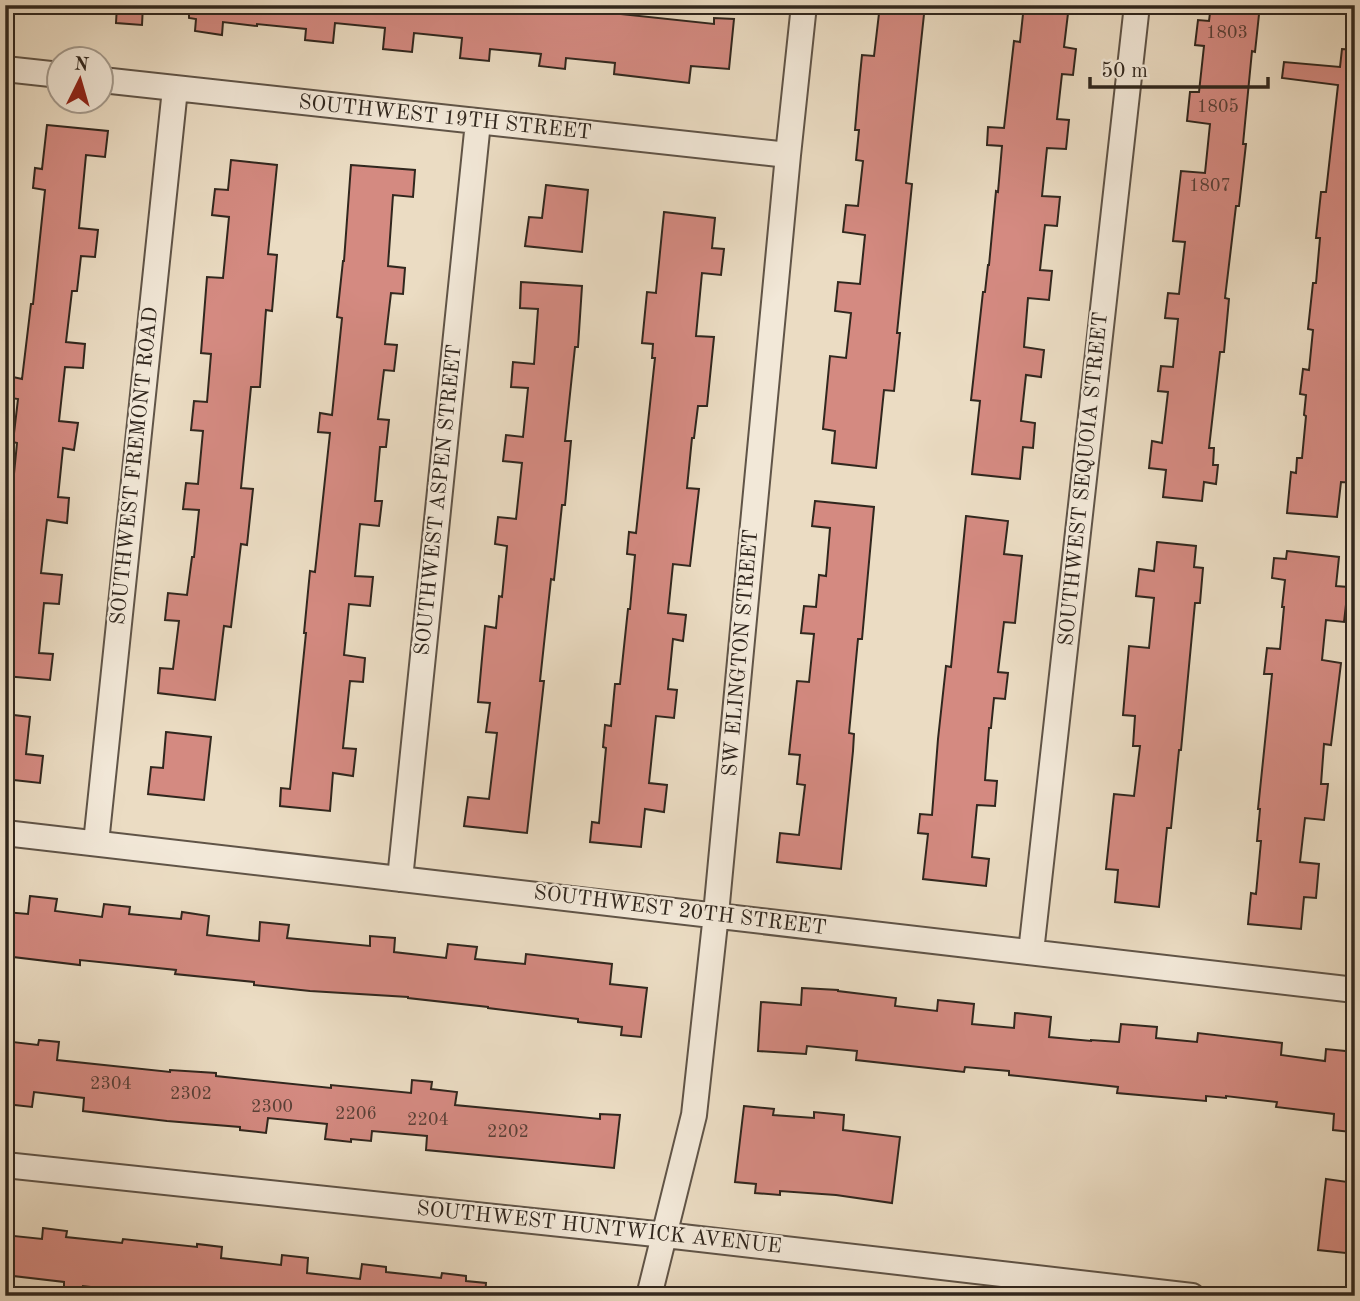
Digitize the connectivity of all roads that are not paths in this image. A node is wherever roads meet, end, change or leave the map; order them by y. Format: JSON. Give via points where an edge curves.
{"nodes":[{"id":1,"x":804,"y":5,"type":"edge"},
{"id":2,"x":1137,"y":5,"type":"edge"},
{"id":3,"x":5,"y":69,"type":"edge"},
{"id":4,"x":46,"y":73,"type":"edge"},
{"id":5,"x":116,"y":82,"type":"edge"},
{"id":6,"x":174,"y":89,"type":"junction"},
{"id":7,"x":478,"y":121,"type":"junction"},
{"id":8,"x":788,"y":155,"type":"junction"},
{"id":9,"x":5,"y":833,"type":"edge"},
{"id":10,"x":96,"y":843,"type":"junction"},
{"id":11,"x":400,"y":879,"type":"junction"},
{"id":12,"x":716,"y":914,"type":"junction"},
{"id":13,"x":1031,"y":952,"type":"junction"},
{"id":14,"x":1355,"y":990,"type":"edge"},
{"id":15,"x":5,"y":1165,"type":"edge"},
{"id":16,"x":665,"y":1235,"type":"junction"},
{"id":17,"x":649,"y":1296,"type":"edge"},
{"id":18,"x":1192,"y":1296,"type":"edge"}],
"edges":[{"from":1,"to":8,"type":"street","name":"SW ELINGTON STREET"},
{"from":2,"to":13,"type":"street","name":"SOUTHWEST SEQUOIA STREET"},
{"from":3,"to":4,"type":"street"},
{"from":5,"to":6,"type":"street","name":"SOUTHWEST 19TH STREET"},
{"from":6,"to":7,"type":"street","name":"SOUTHWEST 19TH STREET"},
{"from":6,"to":10,"type":"street","name":"SOUTHWEST FREMONT ROAD"},
{"from":7,"to":8,"type":"street","name":"SOUTHWEST 19TH STREET"},
{"from":7,"to":11,"type":"street","name":"SOUTHWEST ASPEN STREET"},
{"from":8,"to":12,"type":"street","name":"SW ELINGTON STREET"},
{"from":9,"to":10,"type":"street","name":"SOUTHWEST 20TH STREET"},
{"from":10,"to":11,"type":"street","name":"SOUTHWEST 20TH STREET"},
{"from":11,"to":12,"type":"street","name":"SOUTHWEST 20TH STREET"},
{"from":12,"to":13,"type":"street","name":"SOUTHWEST 20TH STREET"},
{"from":12,"to":16,"type":"street","name":"SW ELINGTON STREET","via":[[694,1115]]},
{"from":13,"to":14,"type":"street","name":"SOUTHWEST 20TH STREET"},
{"from":15,"to":16,"type":"street","name":"SOUTHWEST HUNTWICK AVENUE"},
{"from":16,"to":17,"type":"street","name":"SW ELINGTON STREET"},
{"from":16,"to":18,"type":"street","name":"SOUTHWEST HUNTWICK AVENUE"}]}
